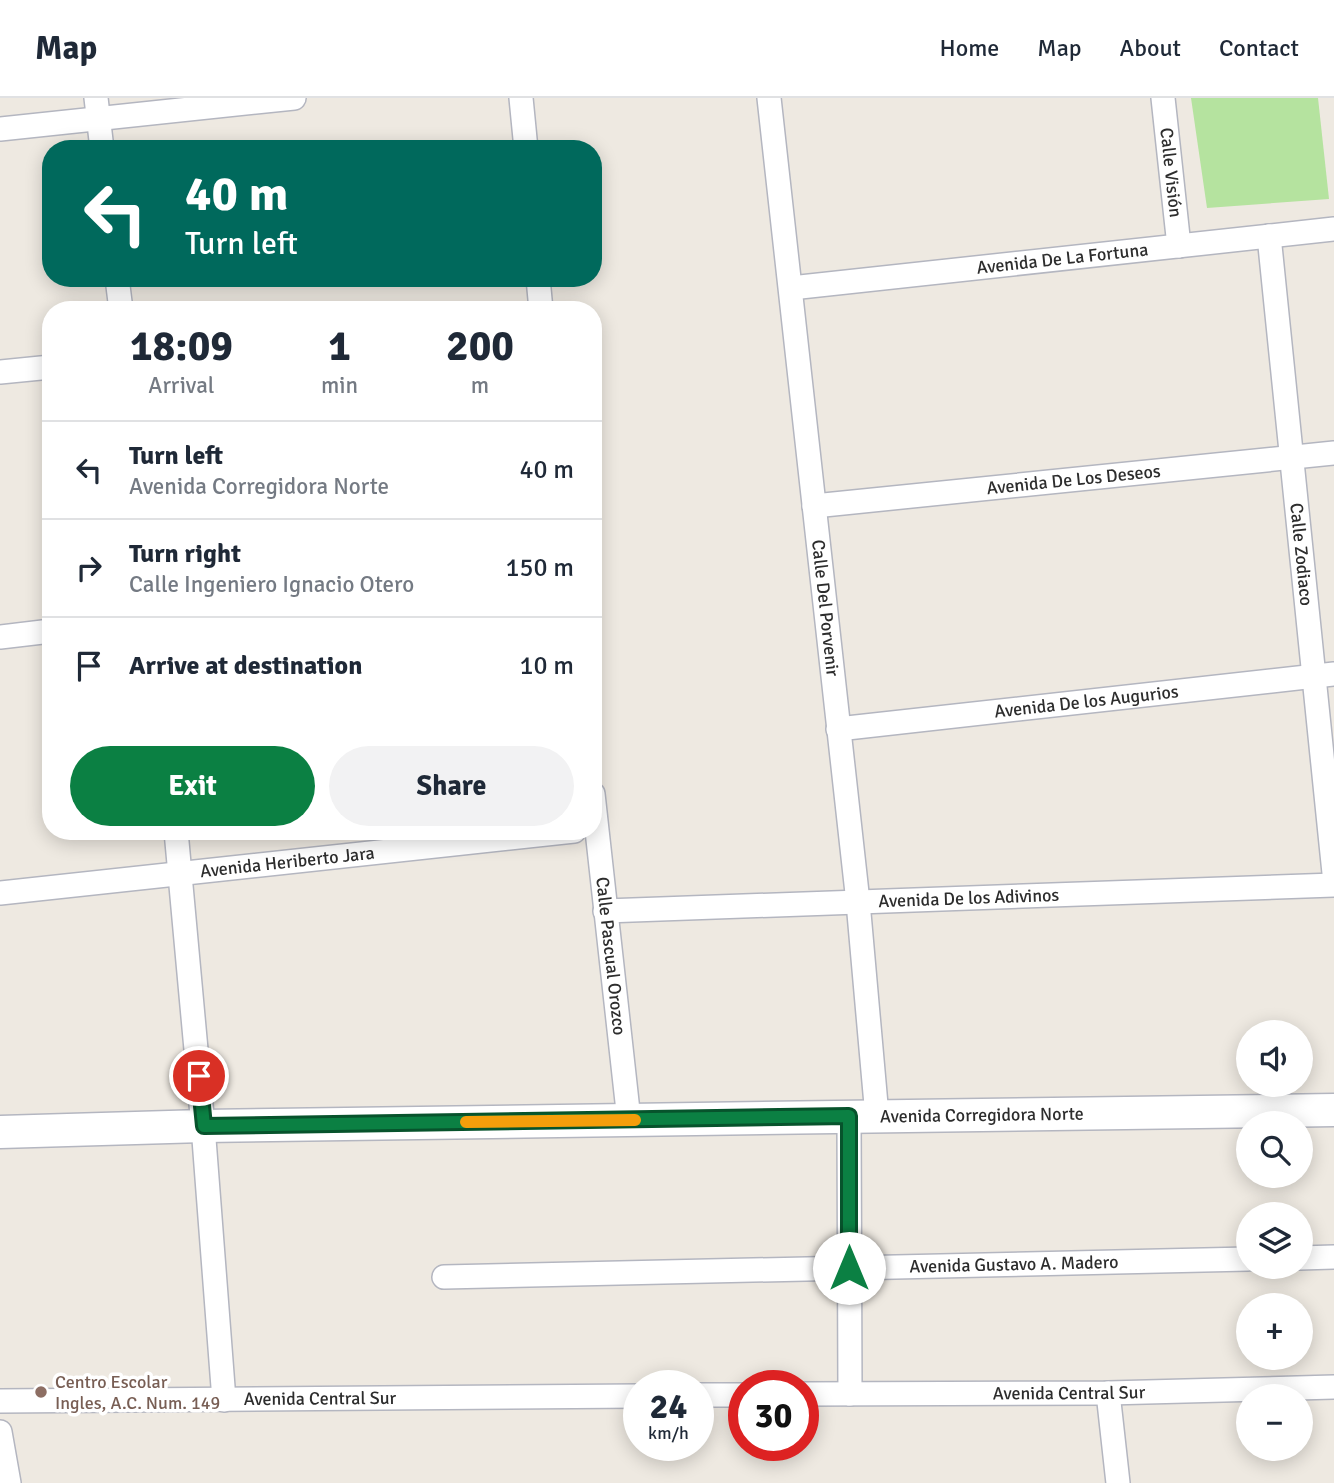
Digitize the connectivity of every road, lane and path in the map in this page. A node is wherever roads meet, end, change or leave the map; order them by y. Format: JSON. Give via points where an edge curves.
{"nodes":[{"id":1,"x":295,"y":98,"type":"edge"},
{"id":2,"x":521,"y":98,"type":"edge"},
{"id":3,"x":769,"y":98,"type":"edge"},
{"id":4,"x":1163,"y":98,"type":"edge"},
{"id":5,"x":98,"y":109,"type":"edge"},
{"id":6,"x":0,"y":129,"type":"edge"},
{"id":7,"x":101,"y":140,"type":"edge"},
{"id":8,"x":525,"y":140,"type":"edge"},
{"id":9,"x":1334,"y":229,"type":"edge"},
{"id":10,"x":1269,"y":236,"type":"junction"},
{"id":11,"x":1179,"y":246,"type":"junction"},
{"id":12,"x":791,"y":288,"type":"junction"},
{"id":13,"x":42,"y":367,"type":"edge"},
{"id":14,"x":0,"y":372,"type":"edge"},
{"id":15,"x":1334,"y":453,"type":"edge"},
{"id":16,"x":1291,"y":457,"type":"junction"},
{"id":17,"x":814,"y":506,"type":"junction"},
{"id":18,"x":42,"y":632,"type":"edge"},
{"id":19,"x":0,"y":637,"type":"edge"},
{"id":20,"x":1324,"y":675,"type":"edge"},
{"id":21,"x":838,"y":729,"type":"junction"},
{"id":22,"x":177,"y":840,"type":"edge"},
{"id":23,"x":495,"y":840,"type":"edge"},
{"id":24,"x":590,"y":840,"type":"edge"},
{"id":25,"x":1334,"y":873,"type":"edge"},
{"id":26,"x":180,"y":874,"type":"junction"},
{"id":27,"x":1334,"y":885,"type":"edge"},
{"id":28,"x":0,"y":893,"type":"edge"},
{"id":29,"x":858,"y":902,"type":"junction"},
{"id":30,"x":605,"y":911,"type":"junction"},
{"id":31,"x":1334,"y":1110,"type":"edge"},
{"id":32,"x":863,"y":1116,"type":"junction"},
{"id":33,"x":629,"y":1120,"type":"junction"},
{"id":34,"x":204,"y":1126,"type":"junction"},
{"id":35,"x":0,"y":1132,"type":"edge"},
{"id":36,"x":1334,"y":1257,"type":"edge"},
{"id":37,"x":1313,"y":1258,"type":"edge"},
{"id":38,"x":1236,"y":1259,"type":"edge"},
{"id":39,"x":849,"y":1268,"type":"junction"},
{"id":40,"x":444,"y":1277,"type":"dead end"},
{"id":41,"x":1334,"y":1387,"type":"edge"},
{"id":42,"x":1108,"y":1393,"type":"junction"},
{"id":43,"x":819,"y":1394,"type":"edge"},
{"id":44,"x":850,"y":1394,"type":"junction"},
{"id":45,"x":623,"y":1396,"type":"edge"},
{"id":46,"x":224,"y":1400,"type":"junction"},
{"id":47,"x":0,"y":1401,"type":"edge"},
{"id":48,"x":0,"y":1432,"type":"edge"},
{"id":49,"x":9,"y":1483,"type":"edge"},
{"id":50,"x":1118,"y":1483,"type":"edge"}],
"edges":[{"from":1,"to":5,"type":"street"},
{"from":2,"to":8,"type":"street"},
{"from":3,"to":12,"type":"street","name":"Calle Del Porvenir"},
{"from":4,"to":11,"type":"street","name":"Calle Visión"},
{"from":5,"to":6,"type":"street"},
{"from":5,"to":7,"type":"street"},
{"from":9,"to":10,"type":"street","name":"Avenida De La Fortuna"},
{"from":10,"to":11,"type":"street","name":"Avenida De La Fortuna"},
{"from":10,"to":16,"type":"street","name":"Calle Zodiaco"},
{"from":11,"to":12,"type":"street","name":"Avenida De La Fortuna"},
{"from":12,"to":17,"type":"street","name":"Calle Del Porvenir"},
{"from":13,"to":14,"type":"street"},
{"from":15,"to":16,"type":"street","name":"Avenida De Los Deseos"},
{"from":16,"to":17,"type":"street","name":"Avenida De Los Deseos"},
{"from":16,"to":20,"type":"street","name":"Calle Zodiaco"},
{"from":17,"to":21,"type":"street","name":"Calle Del Porvenir"},
{"from":18,"to":19,"type":"street"},
{"from":20,"to":21,"type":"street","name":"Avenida De los Augurios"},
{"from":20,"to":25,"type":"street","name":"Calle Zodiaco"},
{"from":21,"to":29,"type":"street","name":"Calle Del Porvenir"},
{"from":22,"to":26,"type":"street"},
{"from":23,"to":26,"type":"street","name":"Avenida Heriberto Jara"},
{"from":24,"to":30,"type":"street","name":"Calle Pascual Orozco"},
{"from":26,"to":28,"type":"street","name":"Avenida Heriberto Jara"},
{"from":26,"to":34,"type":"street"},
{"from":27,"to":29,"type":"street","name":"Avenida De los Adivinos"},
{"from":29,"to":30,"type":"street","name":"Avenida De los Adivinos"},
{"from":29,"to":32,"type":"street","name":"Calle Del Porvenir"},
{"from":30,"to":33,"type":"street","name":"Calle Pascual Orozco"},
{"from":31,"to":32,"type":"street","name":"Avenida Corregidora Norte"},
{"from":32,"to":33,"type":"street","name":"Avenida Corregidora Norte"},
{"from":32,"to":39,"type":"street","name":"Calle Del Porvenir"},
{"from":33,"to":34,"type":"street","name":"Avenida Corregidora Norte"},
{"from":34,"to":35,"type":"street","name":"Avenida Corregidora Norte"},
{"from":34,"to":46,"type":"street"},
{"from":36,"to":37,"type":"street"},
{"from":38,"to":39,"type":"street","name":"Avenida Gustavo A. Madero"},
{"from":39,"to":40,"type":"street","name":"Avenida Gustavo A. Madero"},
{"from":39,"to":44,"type":"street","name":"Calle Del Porvenir"},
{"from":41,"to":42,"type":"street","name":"Avenida Central Sur"},
{"from":42,"to":44,"type":"street","name":"Avenida Central Sur"},
{"from":42,"to":50,"type":"street"},
{"from":43,"to":44,"type":"street","name":"Avenida Central Sur"},
{"from":45,"to":46,"type":"street","name":"Avenida Central Sur"},
{"from":46,"to":47,"type":"street","name":"Avenida Central Sur"},
{"from":48,"to":49,"type":"street"}]}
